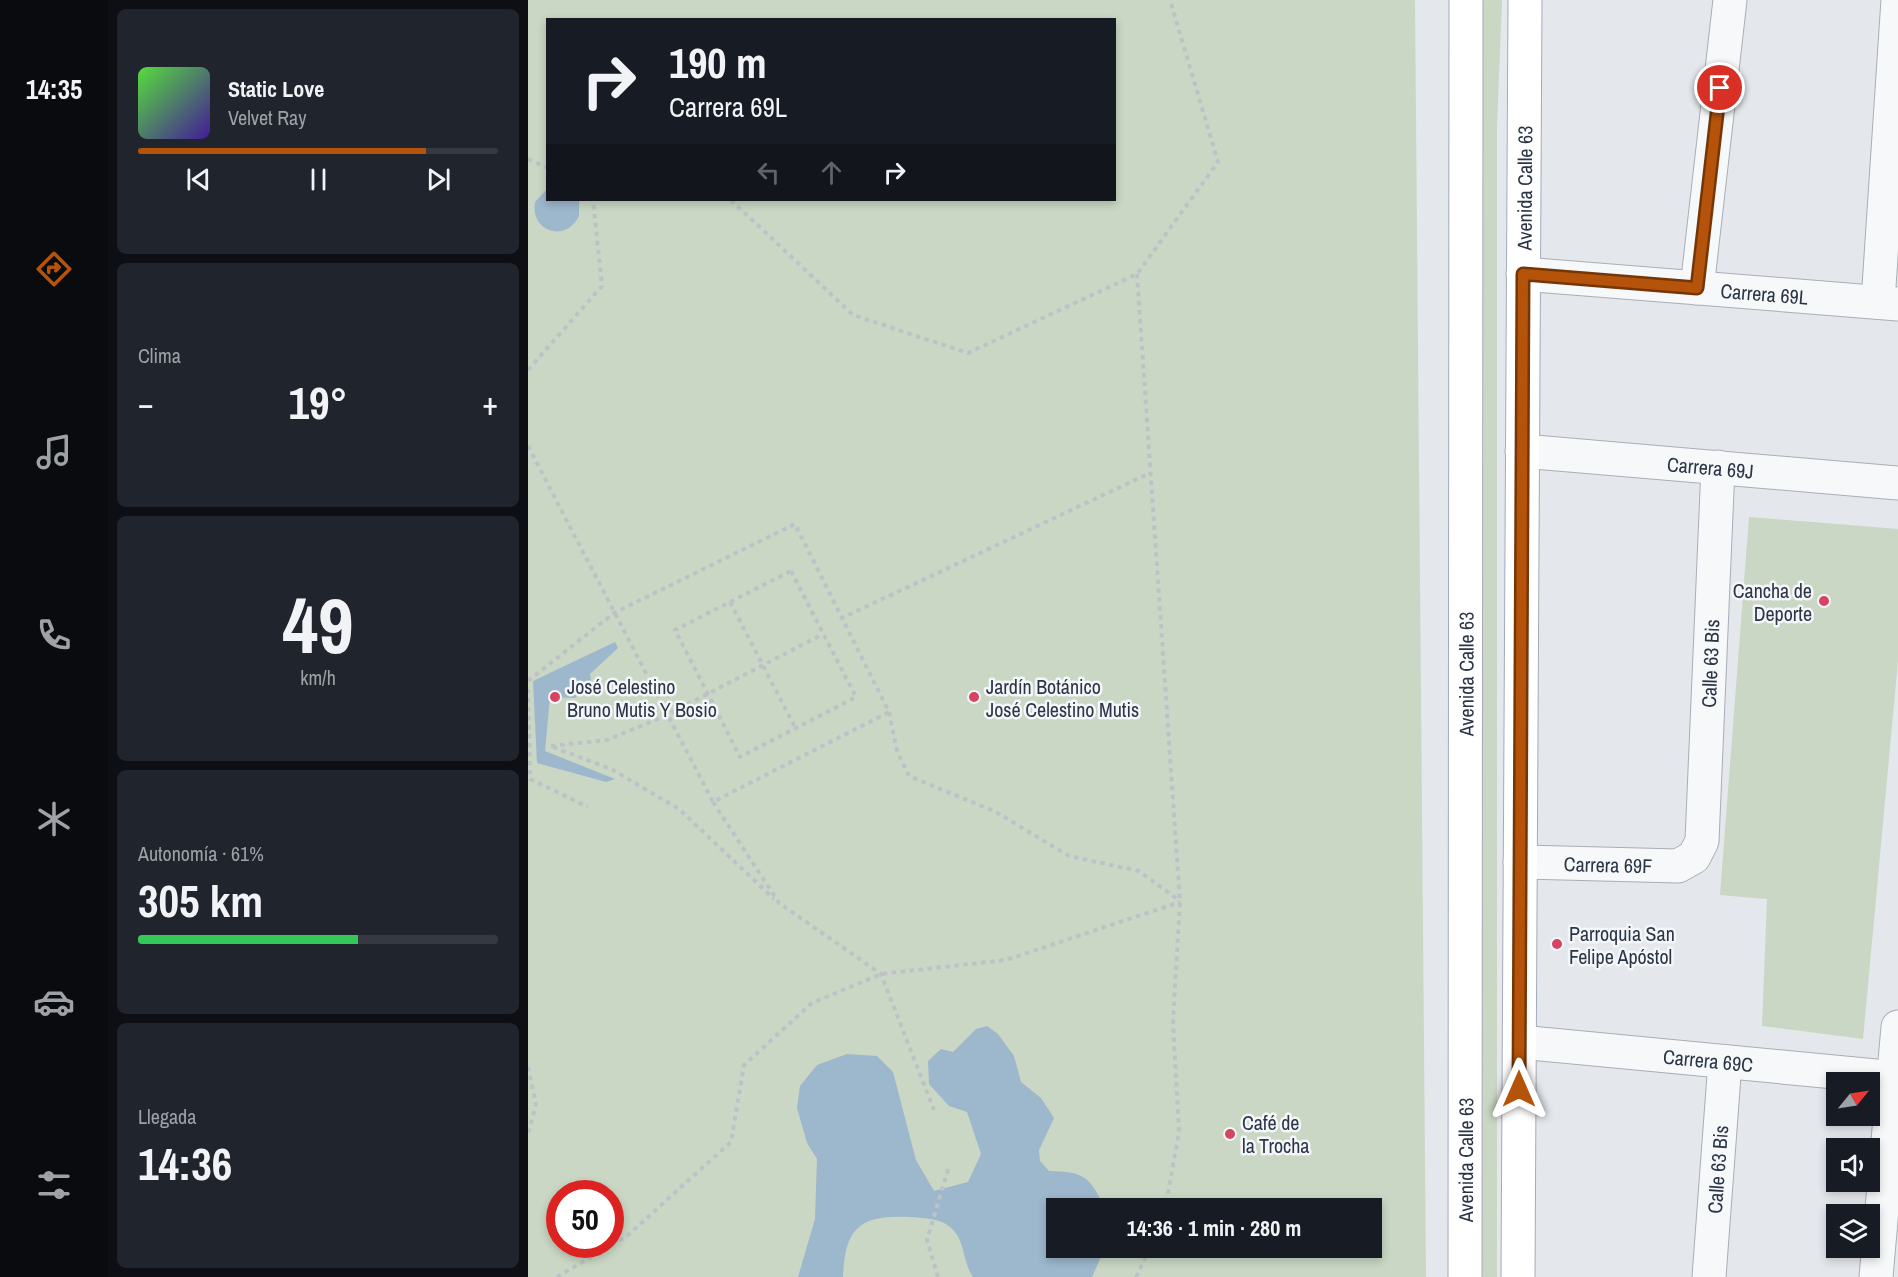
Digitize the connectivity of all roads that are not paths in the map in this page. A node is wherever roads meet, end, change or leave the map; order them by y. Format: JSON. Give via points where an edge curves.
{"nodes":[{"id":1,"x":1466,"y":0,"type":"edge"},
{"id":2,"x":1525,"y":0,"type":"edge"},
{"id":3,"x":1730,"y":0,"type":"edge"},
{"id":4,"x":1898,"y":0,"type":"edge"},
{"id":5,"x":1894,"y":118,"type":"edge"},
{"id":6,"x":1523,"y":274,"type":"junction"},
{"id":7,"x":1697,"y":288,"type":"junction"},
{"id":8,"x":1888,"y":303,"type":"edge"},
{"id":9,"x":1522,"y":451,"type":"junction"},
{"id":10,"x":1718,"y":467,"type":"junction"},
{"id":11,"x":1898,"y":483,"type":"edge"},
{"id":12,"x":1694,"y":857,"type":"joint"},
{"id":13,"x":1520,"y":862,"type":"junction"},
{"id":14,"x":1898,"y":1028,"type":"edge"},
{"id":15,"x":1520,"y":1042,"type":"junction"},
{"id":16,"x":1725,"y":1062,"type":"junction"},
{"id":17,"x":1896,"y":1078,"type":"edge"},
{"id":18,"x":1465,"y":1277,"type":"edge"},
{"id":19,"x":1518,"y":1277,"type":"edge"},
{"id":20,"x":1708,"y":1277,"type":"edge"},
{"id":21,"x":1876,"y":1277,"type":"edge"}],
"edges":[{"from":1,"to":18,"type":"main road","name":"Avenida Calle 63"},
{"from":2,"to":6,"type":"main road","name":"Avenida Calle 63"},
{"from":3,"to":7,"type":"street"},
{"from":4,"to":5,"type":"street"},
{"from":5,"to":8,"type":"street"},
{"from":6,"to":7,"type":"street","name":"Carrera 69L"},
{"from":6,"to":9,"type":"main road","name":"Avenida Calle 63"},
{"from":7,"to":8,"type":"street","name":"Carrera 69L"},
{"from":9,"to":10,"type":"street","name":"Carrera 69J"},
{"from":9,"to":13,"type":"main road","name":"Avenida Calle 63"},
{"from":10,"to":11,"type":"street","name":"Carrera 69J"},
{"from":10,"to":12,"type":"street","name":"Calle 63 Bis","via":[[1702,841]]},
{"from":12,"to":13,"type":"street","name":"Carrera 69F","via":[[1678,866]]},
{"from":13,"to":15,"type":"main road","name":"Avenida Calle 63"},
{"from":14,"to":17,"type":"street"},
{"from":15,"to":16,"type":"street","name":"Carrera 69C"},
{"from":15,"to":19,"type":"main road","name":"Avenida Calle 63"},
{"from":16,"to":17,"type":"street","name":"Carrera 69C"},
{"from":16,"to":20,"type":"street","name":"Calle 63 Bis"},
{"from":17,"to":21,"type":"street"}]}
